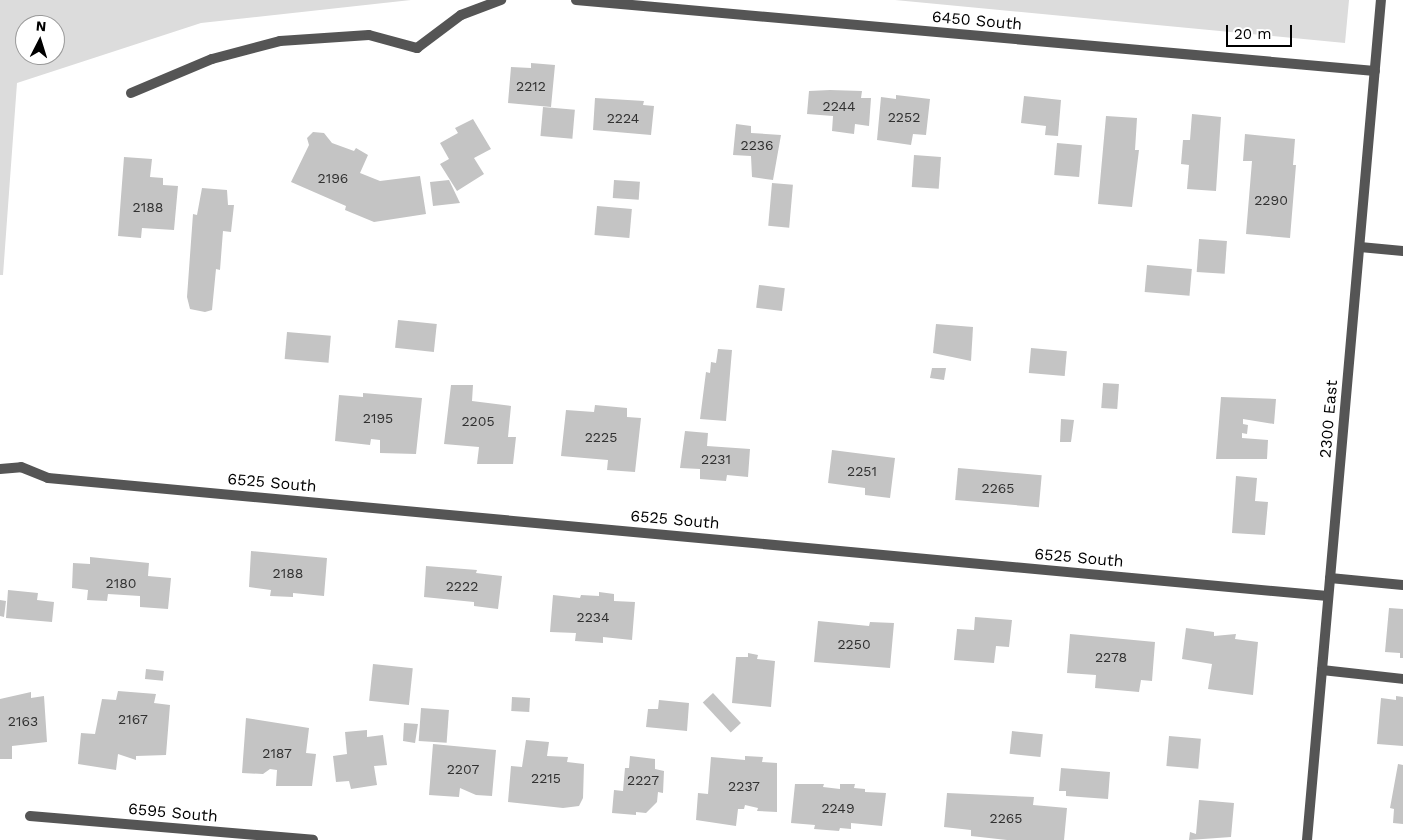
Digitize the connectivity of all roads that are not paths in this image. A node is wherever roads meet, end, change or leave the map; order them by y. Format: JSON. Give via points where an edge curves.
{"nodes":[{"id":1,"x":501,"y":0,"type":"edge"},
{"id":2,"x":576,"y":0,"type":"edge"},
{"id":3,"x":1381,"y":0,"type":"edge"},
{"id":4,"x":1375,"y":71,"type":"junction"},
{"id":5,"x":131,"y":93,"type":"dead end"},
{"id":6,"x":1360,"y":247,"type":"junction"},
{"id":7,"x":1403,"y":251,"type":"edge"},
{"id":8,"x":0,"y":469,"type":"edge"},
{"id":9,"x":1330,"y":578,"type":"junction"},
{"id":10,"x":1403,"y":586,"type":"edge"},
{"id":11,"x":1328,"y":596,"type":"junction"},
{"id":12,"x":1322,"y":670,"type":"junction"},
{"id":13,"x":1403,"y":679,"type":"edge"},
{"id":14,"x":30,"y":816,"type":"dead end"},
{"id":15,"x":313,"y":840,"type":"edge"},
{"id":16,"x":1307,"y":840,"type":"edge"}],
"edges":[{"from":1,"to":5,"type":"street","via":[[461,15],[417,48],[369,35],[280,41],[212,59]]},
{"from":2,"to":4,"type":"street","name":"6450 South"},
{"from":3,"to":4,"type":"street","name":"2300 East"},
{"from":4,"to":6,"type":"street","name":"2300 East"},
{"from":6,"to":7,"type":"street"},
{"from":6,"to":9,"type":"street","name":"2300 East"},
{"from":8,"to":11,"type":"street","name":"6525 South","via":[[21,467],[48,478]]},
{"from":9,"to":10,"type":"street"},
{"from":9,"to":11,"type":"street","name":"2300 East"},
{"from":11,"to":12,"type":"street","name":"2300 East"},
{"from":12,"to":13,"type":"street"},
{"from":12,"to":16,"type":"street","name":"2300 East"},
{"from":14,"to":15,"type":"street","name":"6595 South"}]}
